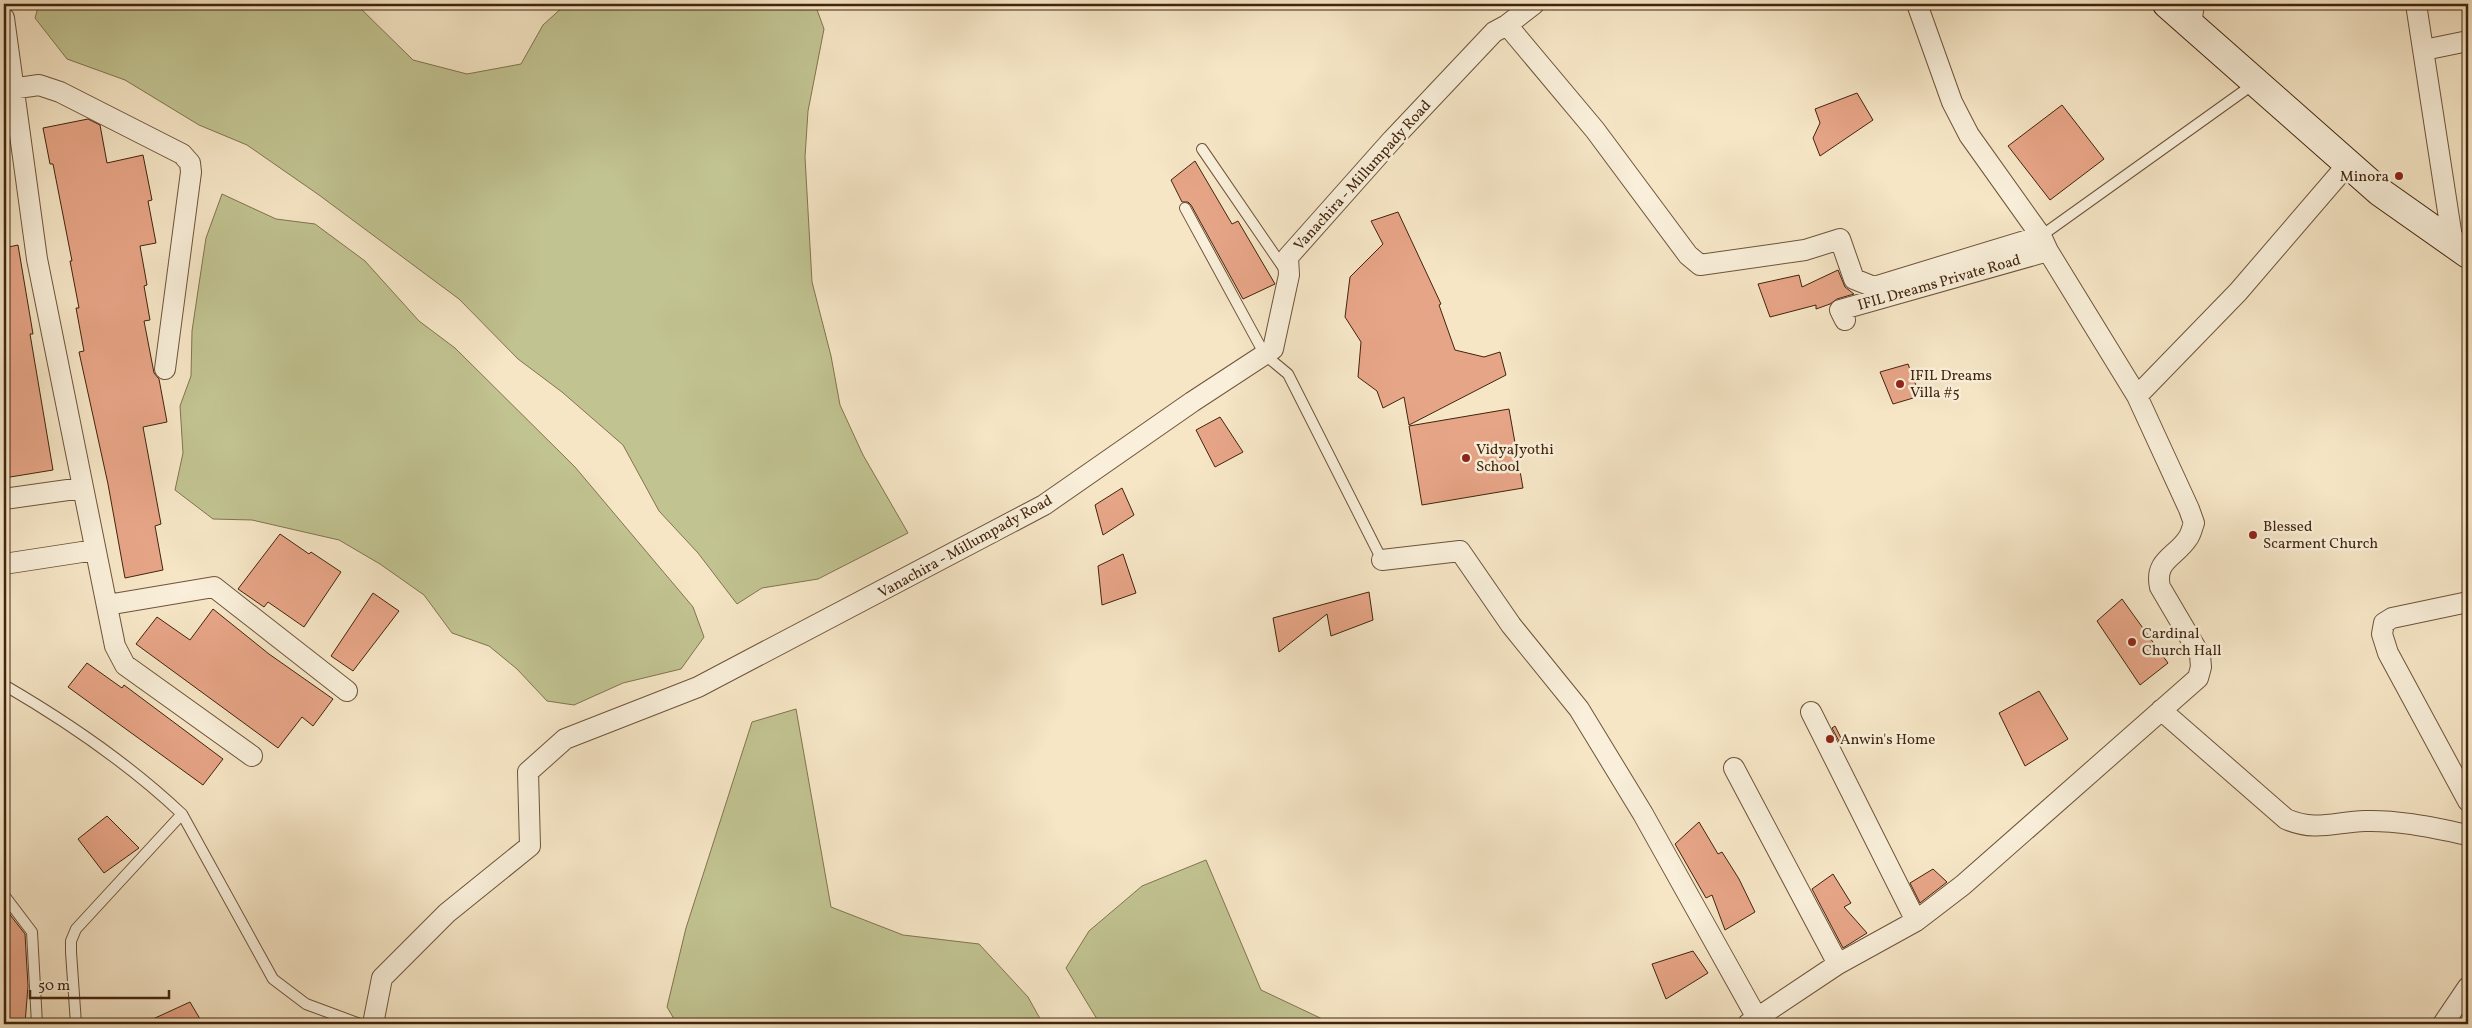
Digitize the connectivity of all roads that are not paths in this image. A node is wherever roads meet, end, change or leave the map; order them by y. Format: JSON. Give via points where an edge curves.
{"nodes":[{"id":1,"x":1534,"y":4,"type":"edge"},
{"id":2,"x":1917,"y":4,"type":"edge"},
{"id":3,"x":2167,"y":4,"type":"edge"},
{"id":4,"x":2416,"y":4,"type":"edge"},
{"id":5,"x":2192,"y":14,"type":"edge"},
{"id":6,"x":4,"y":18,"type":"edge"},
{"id":7,"x":1507,"y":25,"type":"junction"},
{"id":8,"x":2468,"y":41,"type":"edge"},
{"id":9,"x":2424,"y":50,"type":"junction"},
{"id":10,"x":2256,"y":83,"type":"junction"},
{"id":11,"x":8,"y":89,"type":"edge"},
{"id":12,"x":1202,"y":149,"type":"dead end"},
{"id":13,"x":2348,"y":164,"type":"junction"},
{"id":14,"x":1185,"y":208,"type":"dead end"},
{"id":15,"x":2045,"y":243,"type":"junction"},
{"id":16,"x":2461,"y":249,"type":"edge"},
{"id":17,"x":1288,"y":275,"type":"junction"},
{"id":18,"x":1874,"y":294,"type":"junction"},
{"id":19,"x":1845,"y":320,"type":"dead end"},
{"id":20,"x":1265,"y":355,"type":"junction"},
{"id":21,"x":165,"y":369,"type":"dead end"},
{"id":22,"x":2136,"y":396,"type":"junction"},
{"id":23,"x":82,"y":488,"type":"junction"},
{"id":24,"x":4,"y":499,"type":"edge"},
{"id":25,"x":95,"y":550,"type":"junction"},
{"id":26,"x":1382,"y":560,"type":"joint"},
{"id":27,"x":4,"y":564,"type":"edge"},
{"id":28,"x":2468,"y":602,"type":"edge"},
{"id":29,"x":107,"y":605,"type":"junction"},
{"id":30,"x":4,"y":684,"type":"edge"},
{"id":31,"x":348,"y":691,"type":"dead end"},
{"id":32,"x":2161,"y":710,"type":"junction"},
{"id":33,"x":1811,"y":712,"type":"dead end"},
{"id":34,"x":252,"y":756,"type":"dead end"},
{"id":35,"x":1734,"y":768,"type":"dead end"},
{"id":36,"x":2468,"y":801,"type":"edge"},
{"id":37,"x":182,"y":814,"type":"junction"},
{"id":38,"x":2468,"y":835,"type":"edge"},
{"id":39,"x":4,"y":895,"type":"edge"},
{"id":40,"x":1916,"y":921,"type":"junction"},
{"id":41,"x":1838,"y":964,"type":"junction"},
{"id":42,"x":2468,"y":987,"type":"edge"},
{"id":43,"x":1752,"y":1021,"type":"edge"},
{"id":44,"x":37,"y":1024,"type":"edge"},
{"id":45,"x":76,"y":1024,"type":"edge"},
{"id":46,"x":360,"y":1024,"type":"edge"},
{"id":47,"x":373,"y":1024,"type":"edge"},
{"id":48,"x":2444,"y":1024,"type":"edge"}],
"edges":[{"from":1,"to":7,"type":"street","name":"Vanachira - Millumpady Road"},
{"from":2,"to":15,"type":"street","via":[[1952,102],[1969,135]]},
{"from":3,"to":5,"type":"street"},
{"from":4,"to":9,"type":"street"},
{"from":5,"to":10,"type":"street"},
{"from":6,"to":11,"type":"street"},
{"from":7,"to":17,"type":"street","name":"Vanachira - Millumpady Road","via":[[1494,32],[1392,140],[1288,257]]},
{"from":7,"to":18,"type":"street","via":[[1596,130],[1688,255],[1700,265],[1805,250],[1840,239],[1854,278]]},
{"from":8,"to":9,"type":"street"},
{"from":9,"to":16,"type":"street"},
{"from":10,"to":13,"type":"street"},
{"from":10,"to":15,"type":"lane"},
{"from":11,"to":21,"type":"street","via":[[39,86],[60,92],[182,154],[190,163]]},
{"from":11,"to":23,"type":"street"},
{"from":12,"to":17,"type":"lane"},
{"from":13,"to":16,"type":"street","via":[[2380,192]]},
{"from":13,"to":22,"type":"street","via":[[2238,292]]},
{"from":14,"to":20,"type":"lane"},
{"from":15,"to":18,"type":"street"},
{"from":15,"to":22,"type":"street"},
{"from":17,"to":20,"type":"street","name":"Vanachira - Millumpady Road","via":[[1273,350]]},
{"from":18,"to":19,"type":"street","name":"IFIL Dreams Private Road","via":[[1840,310]]},
{"from":20,"to":26,"type":"lane","via":[[1288,374]]},
{"from":20,"to":47,"type":"street","name":"Vanachira - Millumpady Road","via":[[1044,504],[698,687],[564,739],[528,772],[530,846],[447,913],[382,978]]},
{"from":22,"to":32,"type":"street","via":[[2194,523],[2188,538],[2162,565],[2157,576],[2160,587],[2200,655],[2201,667],[2198,678]]},
{"from":23,"to":24,"type":"street"},
{"from":23,"to":25,"type":"street"},
{"from":25,"to":27,"type":"street"},
{"from":25,"to":29,"type":"street"},
{"from":26,"to":43,"type":"street","via":[[1460,551],[1511,625],[1579,708],[1643,814]]},
{"from":28,"to":36,"type":"street","via":[[2392,618],[2384,623],[2382,634],[2388,653]]},
{"from":29,"to":31,"type":"street","via":[[214,588]]},
{"from":29,"to":34,"type":"street","via":[[115,646],[125,665]]},
{"from":30,"to":37,"type":"lane","via":[[50,712],[159,793]]},
{"from":32,"to":38,"type":"street","via":[[2286,819],[2302,826],[2322,827],[2366,821],[2414,824]]},
{"from":32,"to":40,"type":"street","via":[[1963,885]]},
{"from":33,"to":40,"type":"street"},
{"from":35,"to":41,"type":"street"},
{"from":37,"to":45,"type":"lane","via":[[76,929],[70,952]]},
{"from":37,"to":46,"type":"lane","via":[[273,979],[306,1004]]},
{"from":39,"to":44,"type":"lane","via":[[32,932]]},
{"from":40,"to":41,"type":"street"},
{"from":41,"to":43,"type":"street"},
{"from":42,"to":48,"type":"street"}]}
